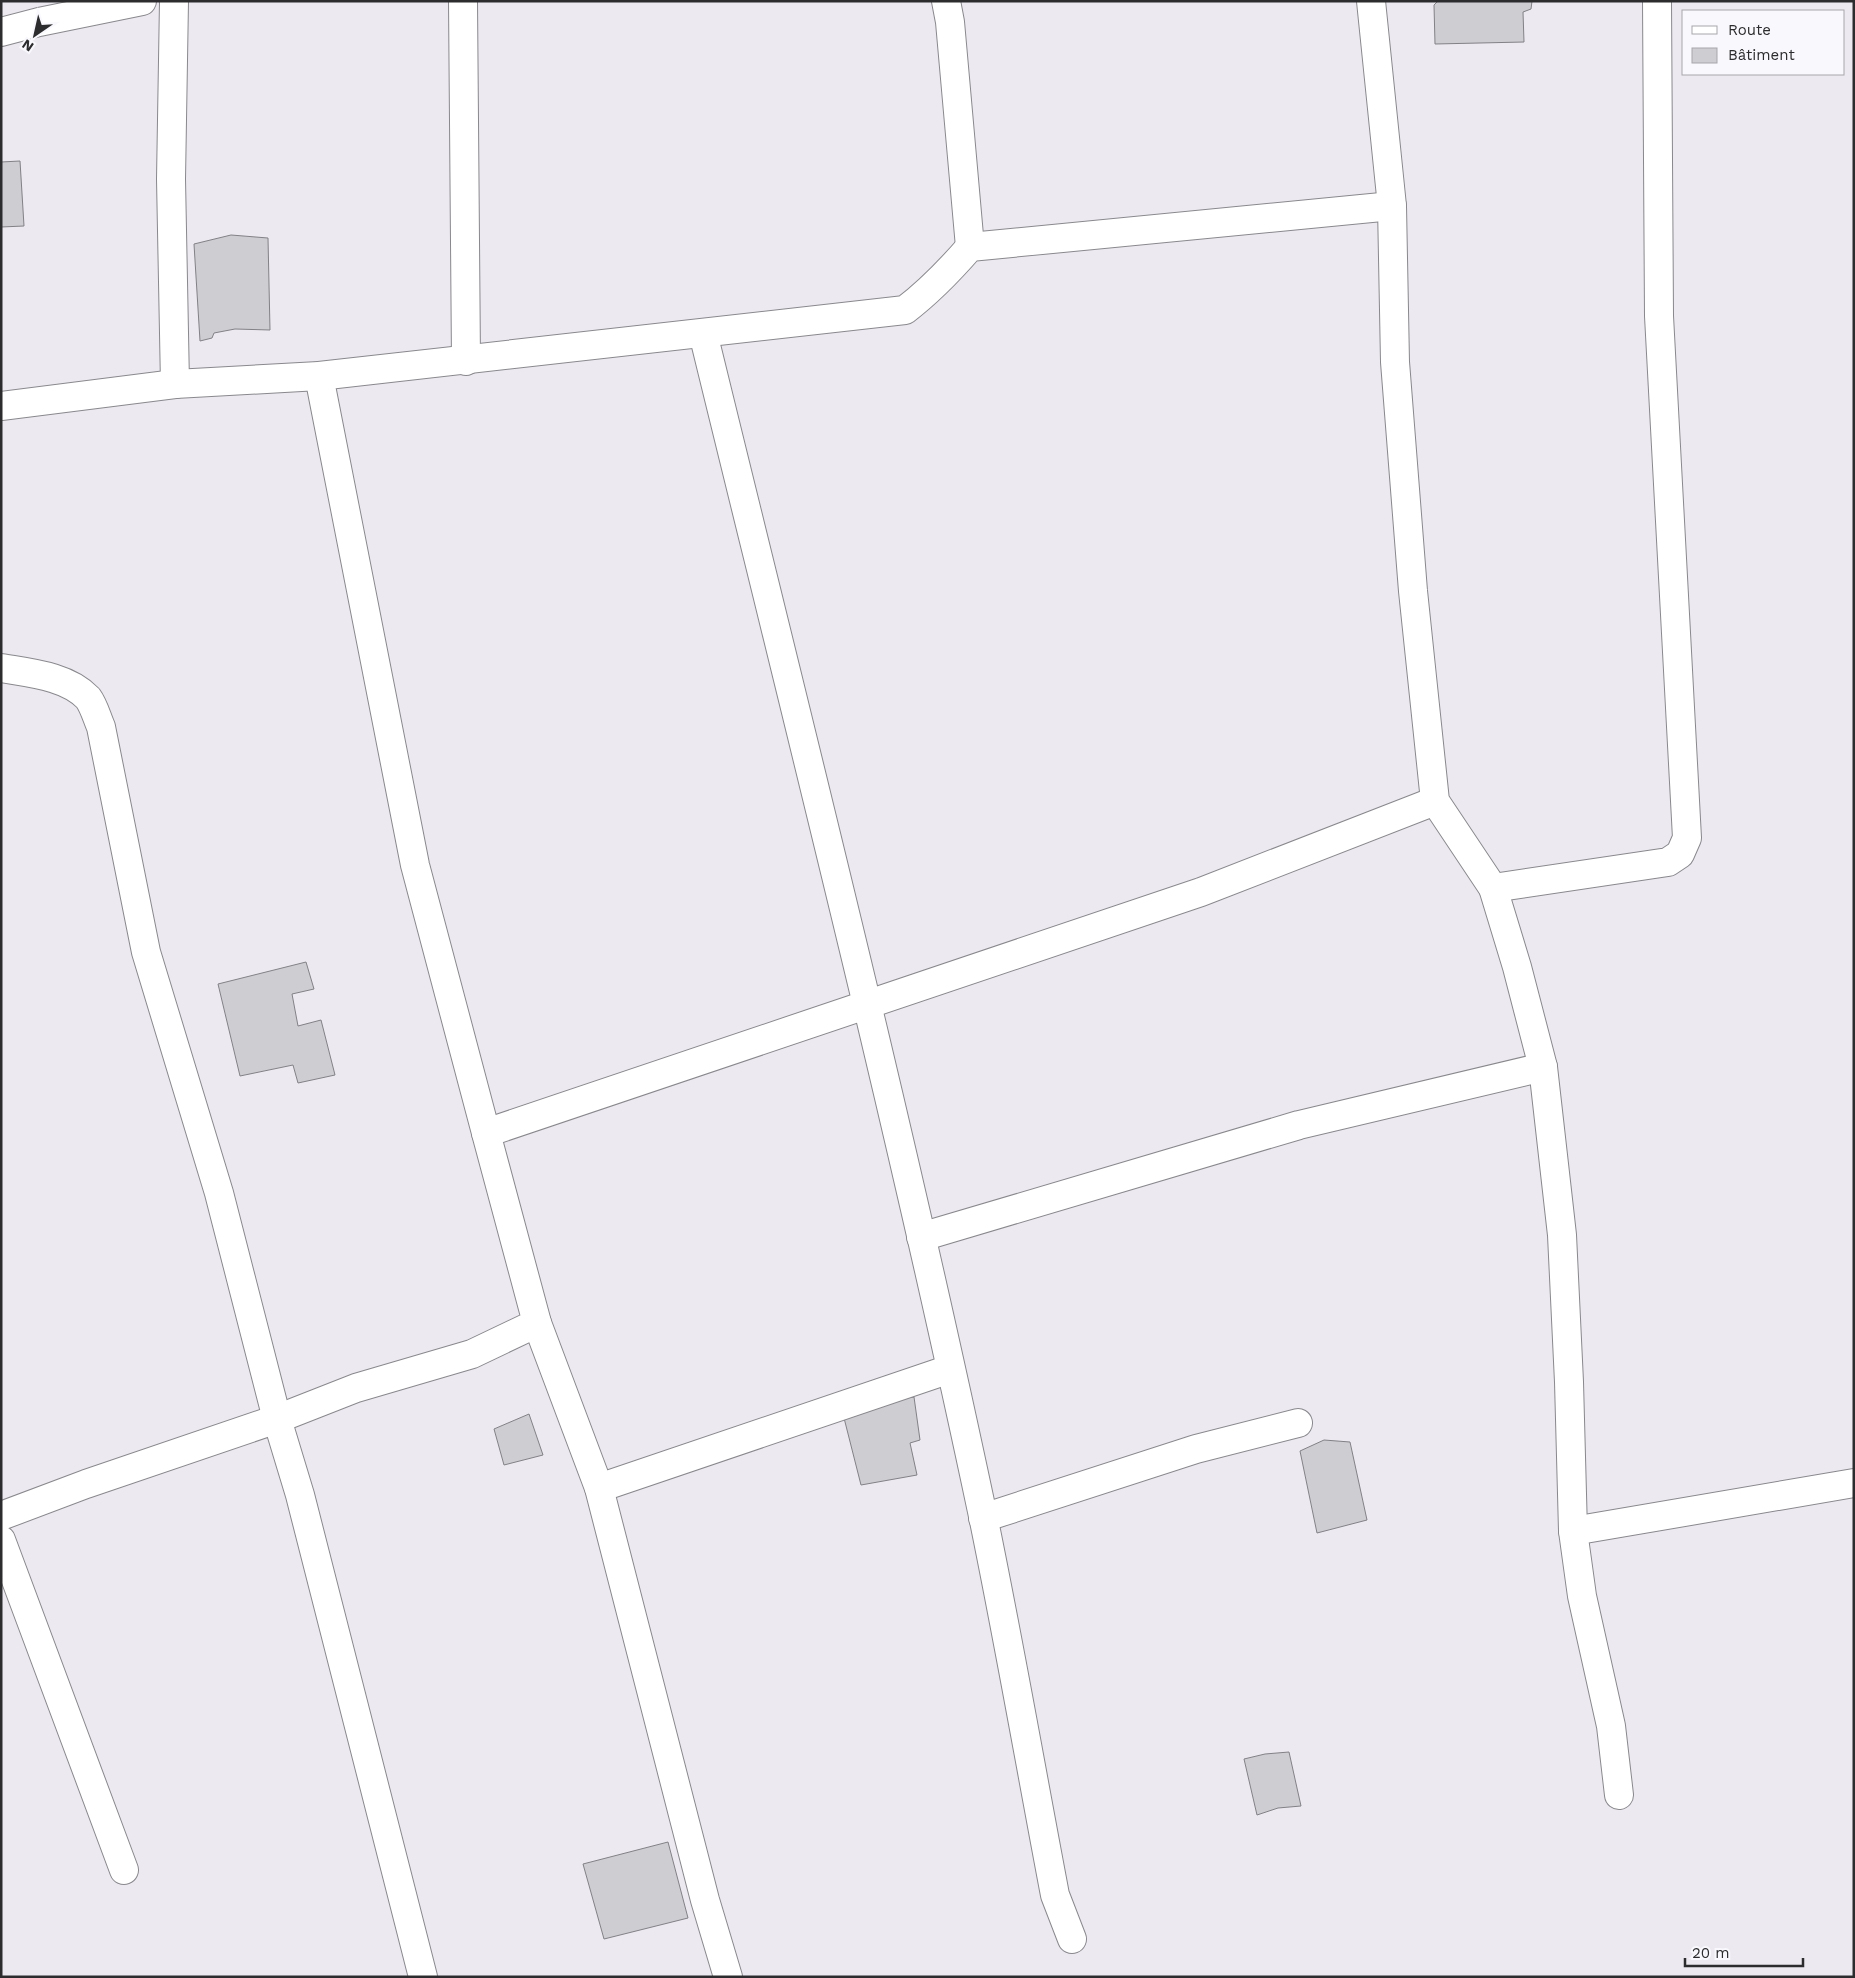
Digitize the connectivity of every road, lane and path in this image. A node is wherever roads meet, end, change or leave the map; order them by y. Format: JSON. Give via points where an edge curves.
{"nodes":[{"id":1,"x":142,"y":1,"type":"edge"},
{"id":2,"x":174,"y":1,"type":"edge"},
{"id":3,"x":463,"y":1,"type":"edge"},
{"id":4,"x":946,"y":1,"type":"edge"},
{"id":5,"x":1371,"y":1,"type":"edge"},
{"id":6,"x":1657,"y":1,"type":"edge"},
{"id":7,"x":1,"y":32,"type":"edge"},
{"id":8,"x":1392,"y":206,"type":"junction"},
{"id":9,"x":970,"y":247,"type":"junction"},
{"id":10,"x":704,"y":333,"type":"junction"},
{"id":11,"x":466,"y":361,"type":"junction"},
{"id":12,"x":319,"y":376,"type":"junction"},
{"id":13,"x":175,"y":384,"type":"junction"},
{"id":14,"x":1,"y":406,"type":"edge"},
{"id":15,"x":1,"y":668,"type":"edge"},
{"id":16,"x":1435,"y":801,"type":"junction"},
{"id":17,"x":1493,"y":888,"type":"junction"},
{"id":18,"x":867,"y":1005,"type":"junction"},
{"id":19,"x":1543,"y":1067,"type":"junction"},
{"id":20,"x":486,"y":1133,"type":"junction"},
{"id":21,"x":921,"y":1237,"type":"junction"},
{"id":22,"x":537,"y":1323,"type":"junction"},
{"id":23,"x":950,"y":1369,"type":"junction"},
{"id":24,"x":277,"y":1419,"type":"junction"},
{"id":25,"x":1298,"y":1423,"type":"dead end"},
{"id":26,"x":1854,"y":1483,"type":"edge"},
{"id":27,"x":599,"y":1488,"type":"junction"},
{"id":28,"x":1,"y":1516,"type":"edge"},
{"id":29,"x":983,"y":1518,"type":"junction"},
{"id":30,"x":1573,"y":1531,"type":"junction"},
{"id":31,"x":1,"y":1540,"type":"edge"},
{"id":32,"x":1619,"y":1795,"type":"dead end"},
{"id":33,"x":124,"y":1870,"type":"dead end"},
{"id":34,"x":1072,"y":1939,"type":"dead end"},
{"id":35,"x":423,"y":1977,"type":"edge"},
{"id":36,"x":728,"y":1977,"type":"edge"}],
"edges":[{"from":1,"to":7,"type":"street"},
{"from":2,"to":13,"type":"street","via":[[170,179]]},
{"from":3,"to":11,"type":"street"},
{"from":4,"to":9,"type":"street"},
{"from":5,"to":8,"type":"street"},
{"from":6,"to":17,"type":"street","via":[[1659,316],[1687,838],[1680,854],[1668,862]]},
{"from":8,"to":9,"type":"street"},
{"from":8,"to":16,"type":"street","via":[[1395,362],[1413,591]]},
{"from":9,"to":10,"type":"street","via":[[950,271],[905,310]]},
{"from":10,"to":11,"type":"street"},
{"from":10,"to":18,"type":"street"},
{"from":11,"to":12,"type":"street"},
{"from":12,"to":13,"type":"street"},
{"from":12,"to":20,"type":"street","via":[[415,865]]},
{"from":13,"to":14,"type":"street"},
{"from":15,"to":24,"type":"street","via":[[74,686],[89,700],[101,727],[146,952],[219,1193]]},
{"from":16,"to":17,"type":"street"},
{"from":16,"to":18,"type":"street","via":[[1201,892]]},
{"from":17,"to":19,"type":"street"},
{"from":18,"to":20,"type":"street"},
{"from":18,"to":21,"type":"street"},
{"from":19,"to":21,"type":"street","via":[[1299,1125]]},
{"from":19,"to":30,"type":"street","via":[[1562,1235]]},
{"from":20,"to":22,"type":"street"},
{"from":21,"to":23,"type":"street"},
{"from":22,"to":24,"type":"street","via":[[472,1354],[356,1388]]},
{"from":22,"to":27,"type":"street"},
{"from":23,"to":27,"type":"street"},
{"from":23,"to":29,"type":"street"},
{"from":24,"to":28,"type":"street"},
{"from":24,"to":35,"type":"street","via":[[300,1495]]},
{"from":25,"to":29,"type":"street","via":[[1196,1448]]},
{"from":26,"to":30,"type":"street"},
{"from":27,"to":36,"type":"street","via":[[705,1900]]},
{"from":29,"to":34,"type":"street","via":[[1055,1895]]},
{"from":30,"to":32,"type":"street","via":[[1582,1596],[1611,1726]]},
{"from":31,"to":33,"type":"street"}]}
